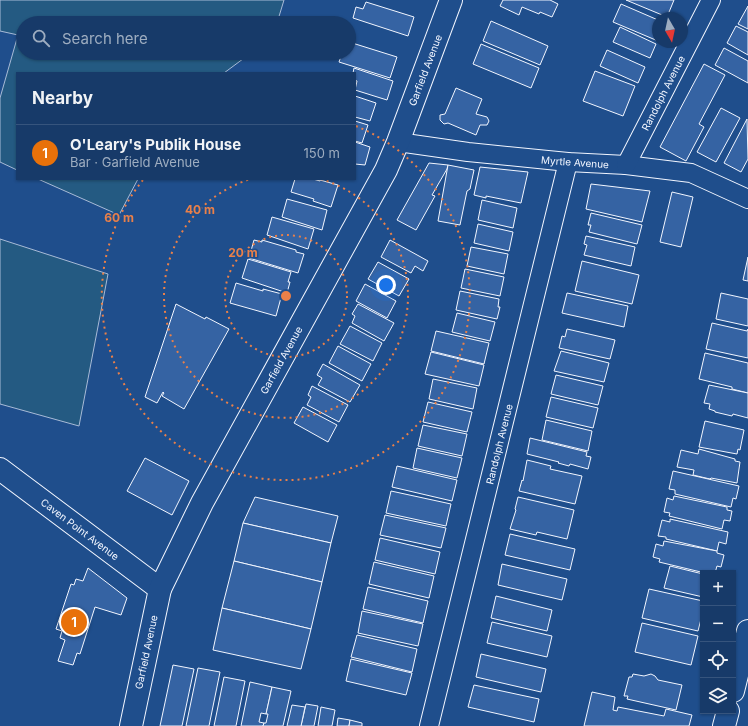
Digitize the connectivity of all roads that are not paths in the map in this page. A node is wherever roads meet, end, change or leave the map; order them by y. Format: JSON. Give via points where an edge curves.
{"nodes":[{"id":1,"x":452,"y":0,"type":"edge"},
{"id":2,"x":711,"y":0,"type":"edge"},
{"id":3,"x":398,"y":142,"type":"junction"},
{"id":4,"x":568,"y":162,"type":"junction"},
{"id":5,"x":626,"y":165,"type":"junction"},
{"id":6,"x":748,"y":199,"type":"edge"},
{"id":7,"x":0,"y":469,"type":"edge"},
{"id":8,"x":160,"y":589,"type":"junction"},
{"id":9,"x":748,"y":631,"type":"edge"},
{"id":10,"x":736,"y":679,"type":"edge"},
{"id":11,"x":727,"y":714,"type":"edge"},
{"id":12,"x":130,"y":726,"type":"edge"},
{"id":13,"x":429,"y":726,"type":"edge"},
{"id":14,"x":724,"y":726,"type":"edge"}],
"edges":[{"from":1,"to":3,"type":"main road","name":"Garfield Avenue"},
{"from":2,"to":5,"type":"street","name":"Randolph Avenue"},
{"from":3,"to":4,"type":"street","name":"Myrtle Avenue"},
{"from":3,"to":8,"type":"main road","name":"Garfield Avenue","via":[[386,170],[202,503]]},
{"from":4,"to":5,"type":"street","name":"Myrtle Avenue"},
{"from":4,"to":13,"type":"street","name":"Randolph Avenue"},
{"from":5,"to":6,"type":"street","name":"Myrtle Avenue","via":[[692,173]]},
{"from":7,"to":8,"type":"main road","name":"Caven Point Avenue"},
{"from":8,"to":12,"type":"main road","name":"Garfield Avenue"},
{"from":9,"to":10,"type":"main road"},
{"from":11,"to":14,"type":"main road"}]}
